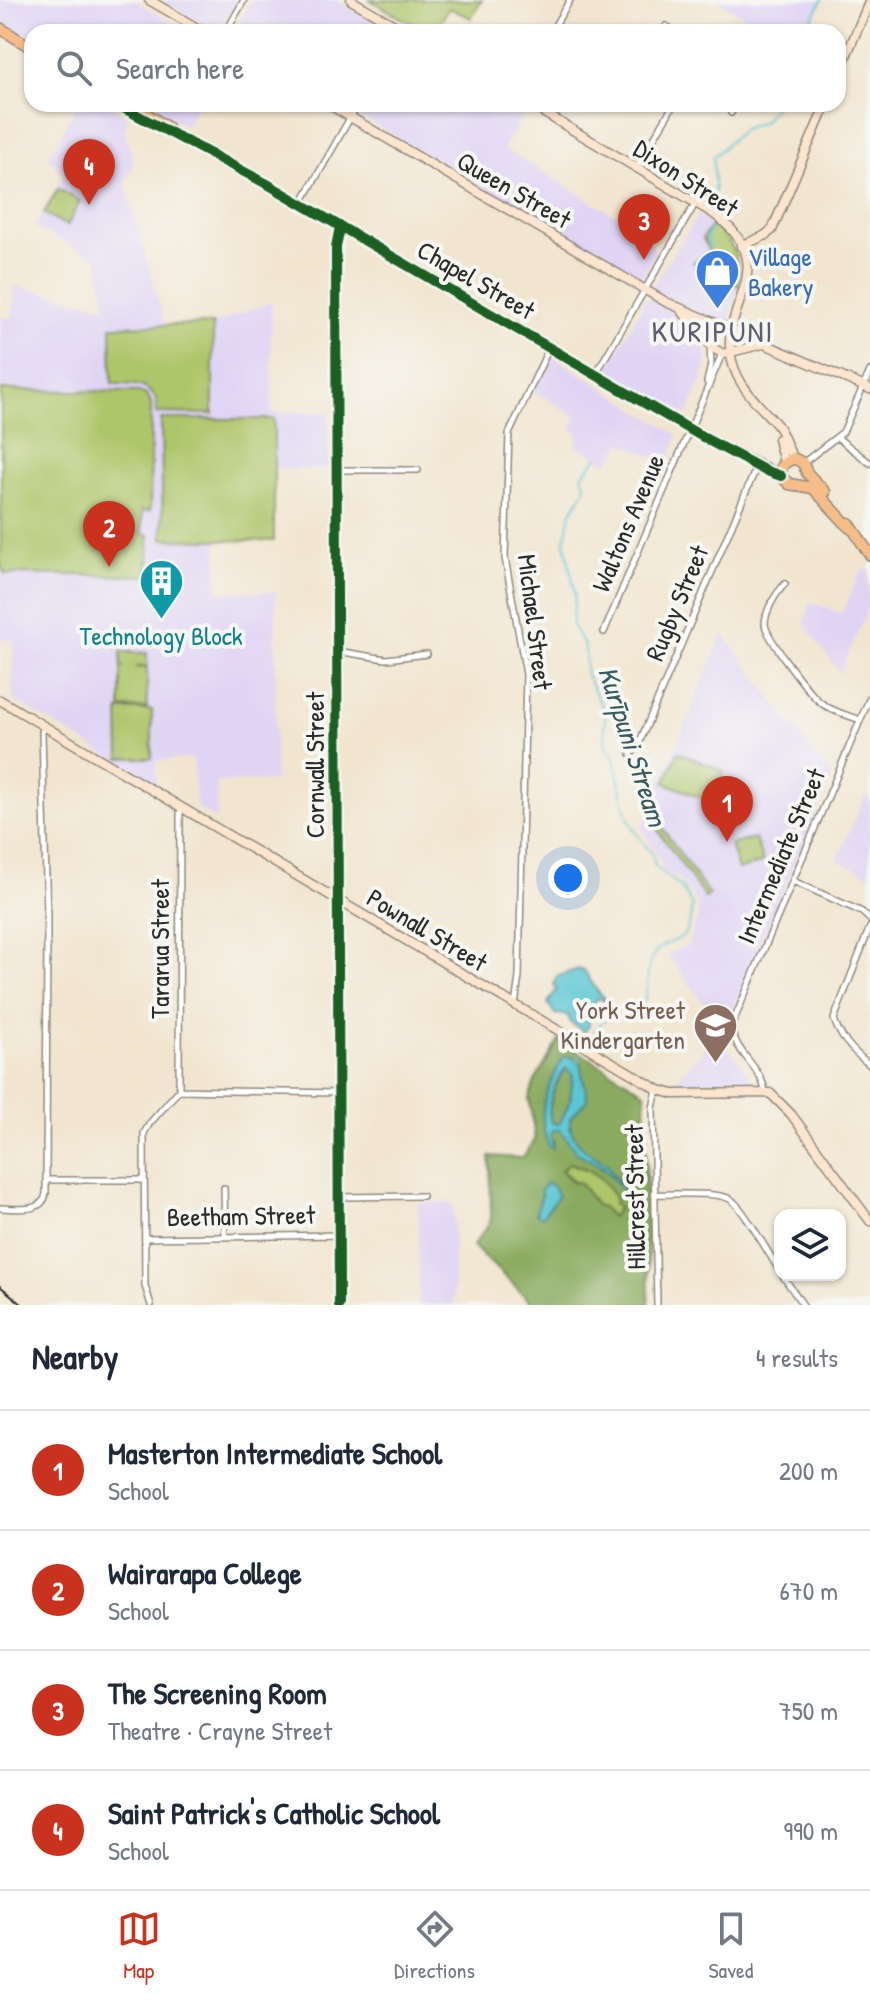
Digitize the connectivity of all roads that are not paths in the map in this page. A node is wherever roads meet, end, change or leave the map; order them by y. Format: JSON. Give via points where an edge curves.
{"nodes":[{"id":1,"x":149,"y":0,"type":"edge"},
{"id":2,"x":244,"y":0,"type":"edge"},
{"id":3,"x":351,"y":0,"type":"edge"},
{"id":4,"x":570,"y":0,"type":"edge"},
{"id":5,"x":870,"y":0,"type":"edge"},
{"id":6,"x":190,"y":24,"type":"edge"},
{"id":7,"x":230,"y":24,"type":"edge"},
{"id":8,"x":391,"y":24,"type":"edge"},
{"id":9,"x":556,"y":24,"type":"edge"},
{"id":10,"x":0,"y":28,"type":"edge"},
{"id":11,"x":24,"y":43,"type":"edge"},
{"id":12,"x":846,"y":56,"type":"edge"},
{"id":13,"x":131,"y":112,"type":"edge"},
{"id":14,"x":146,"y":112,"type":"edge"},
{"id":15,"x":342,"y":112,"type":"edge"},
{"id":16,"x":353,"y":112,"type":"edge"},
{"id":17,"x":543,"y":112,"type":"edge"},
{"id":18,"x":669,"y":112,"type":"edge"},
{"id":19,"x":823,"y":112,"type":"edge"},
{"id":20,"x":350,"y":117,"type":"junction"},
{"id":21,"x":173,"y":132,"type":"junction"},
{"id":22,"x":637,"y":167,"type":"junction"},
{"id":23,"x":696,"y":203,"type":"junction"},
{"id":24,"x":301,"y":204,"type":"junction"},
{"id":25,"x":340,"y":227,"type":"junction"},
{"id":26,"x":741,"y":246,"type":"junction"},
{"id":27,"x":644,"y":289,"type":"junction"},
{"id":28,"x":681,"y":309,"type":"junction"},
{"id":29,"x":731,"y":328,"type":"junction"},
{"id":30,"x":709,"y":342,"type":"junction"},
{"id":31,"x":763,"y":344,"type":"junction"},
{"id":32,"x":549,"y":348,"type":"junction"},
{"id":33,"x":726,"y":353,"type":"junction"},
{"id":34,"x":870,"y":371,"type":"edge"},
{"id":35,"x":595,"y":375,"type":"junction"},
{"id":36,"x":709,"y":386,"type":"junction"},
{"id":37,"x":867,"y":388,"type":"edge"},
{"id":38,"x":690,"y":430,"type":"junction"},
{"id":39,"x":838,"y":438,"type":"junction"},
{"id":40,"x":870,"y":463,"type":"edge"},
{"id":41,"x":758,"y":466,"type":"junction"},
{"id":42,"x":792,"y":466,"type":"junction"},
{"id":43,"x":336,"y":470,"type":"junction"},
{"id":44,"x":418,"y":470,"type":"dead end"},
{"id":45,"x":799,"y":484,"type":"junction"},
{"id":46,"x":850,"y":528,"type":"junction"},
{"id":47,"x":870,"y":555,"type":"edge"},
{"id":48,"x":785,"y":584,"type":"dead end"},
{"id":49,"x":604,"y":632,"type":"dead end"},
{"id":50,"x":337,"y":651,"type":"junction"},
{"id":51,"x":427,"y":654,"type":"dead end"},
{"id":52,"x":870,"y":697,"type":"edge"},
{"id":53,"x":0,"y":700,"type":"edge"},
{"id":54,"x":860,"y":720,"type":"junction"},
{"id":55,"x":44,"y":727,"type":"junction"},
{"id":56,"x":631,"y":754,"type":"dead end"},
{"id":57,"x":182,"y":808,"type":"junction"},
{"id":58,"x":793,"y":881,"type":"junction"},
{"id":59,"x":337,"y":900,"type":"junction"},
{"id":60,"x":870,"y":920,"type":"edge"},
{"id":61,"x":870,"y":927,"type":"edge"},
{"id":62,"x":515,"y":1006,"type":"junction"},
{"id":63,"x":870,"y":1065,"type":"edge"},
{"id":64,"x":657,"y":1089,"type":"junction"},
{"id":65,"x":179,"y":1090,"type":"junction"},
{"id":66,"x":765,"y":1092,"type":"junction"},
{"id":67,"x":337,"y":1093,"type":"junction"},
{"id":68,"x":46,"y":1180,"type":"junction"},
{"id":69,"x":144,"y":1180,"type":"junction"},
{"id":70,"x":224,"y":1188,"type":"dead end"},
{"id":71,"x":655,"y":1194,"type":"junction"},
{"id":72,"x":422,"y":1196,"type":"dead end"},
{"id":73,"x":339,"y":1197,"type":"junction"},
{"id":74,"x":0,"y":1208,"type":"edge"},
{"id":75,"x":870,"y":1221,"type":"edge"},
{"id":76,"x":338,"y":1235,"type":"junction"},
{"id":77,"x":225,"y":1236,"type":"junction"},
{"id":78,"x":145,"y":1238,"type":"junction"},
{"id":79,"x":774,"y":1262,"type":"edge"},
{"id":80,"x":786,"y":1281,"type":"edge"},
{"id":81,"x":151,"y":1305,"type":"edge"},
{"id":82,"x":339,"y":1305,"type":"edge"},
{"id":83,"x":657,"y":1305,"type":"edge"},
{"id":84,"x":803,"y":1305,"type":"edge"}],
"edges":[{"from":1,"to":6,"type":"street"},
{"from":2,"to":7,"type":"street"},
{"from":3,"to":8,"type":"street"},
{"from":4,"to":9,"type":"street"},
{"from":5,"to":12,"type":"street"},
{"from":10,"to":11,"type":"highway"},
{"from":13,"to":21,"type":"highway","name":"Chapel Street"},
{"from":14,"to":21,"type":"highway","name":"Chapel Street"},
{"from":15,"to":20,"type":"street","name":"Queen Street"},
{"from":16,"to":20,"type":"street"},
{"from":17,"to":22,"type":"street","name":"Dixon Street"},
{"from":18,"to":22,"type":"street"},
{"from":19,"to":26,"type":"street","via":[[772,230]]},
{"from":20,"to":24,"type":"street"},
{"from":20,"to":27,"type":"street","name":"Queen Street"},
{"from":21,"to":24,"type":"highway","name":"Chapel Street"},
{"from":22,"to":23,"type":"street","name":"Dixon Street"},
{"from":23,"to":26,"type":"street","name":"Dixon Street","via":[[726,223]]},
{"from":23,"to":27,"type":"street"},
{"from":24,"to":25,"type":"highway","name":"Chapel Street"},
{"from":25,"to":32,"type":"highway","name":"Chapel Street"},
{"from":25,"to":43,"type":"street","name":"Cornwall Street"},
{"from":26,"to":29,"type":"street","name":"Dixon Street","via":[[746,283]]},
{"from":27,"to":28,"type":"street","name":"Queen Street"},
{"from":27,"to":35,"type":"street"},
{"from":28,"to":29,"type":"street","name":"Queen Street"},
{"from":28,"to":30,"type":"street","name":"Queen Street"},
{"from":29,"to":31,"type":"street","name":"Queen Street"},
{"from":29,"to":33,"type":"street","name":"Dixon Street"},
{"from":30,"to":33,"type":"street","name":"Queen Street"},
{"from":30,"to":36,"type":"street","name":"Waltons Avenue"},
{"from":31,"to":33,"type":"street"},
{"from":31,"to":37,"type":"street","name":"Queen Street"},
{"from":32,"to":35,"type":"highway","name":"Chapel Street"},
{"from":32,"to":62,"type":"street","name":"Michael Street","via":[[509,434],[505,558],[526,674]]},
{"from":33,"to":36,"type":"street","name":"Waltons Avenue"},
{"from":33,"to":42,"type":"street","via":[[738,377],[776,424]]},
{"from":34,"to":37,"type":"street"},
{"from":35,"to":38,"type":"highway","name":"Chapel Street"},
{"from":36,"to":38,"type":"street","name":"Waltons Avenue"},
{"from":37,"to":39,"type":"street"},
{"from":38,"to":41,"type":"highway","name":"Chapel Street"},
{"from":38,"to":49,"type":"street","name":"Waltons Avenue"},
{"from":39,"to":40,"type":"street"},
{"from":39,"to":42,"type":"street"},
{"from":41,"to":42,"type":"highway","name":"Chapel Street"},
{"from":41,"to":56,"type":"street","name":"Rugby Street"},
{"from":42,"to":45,"type":"highway"},
{"from":42,"to":45,"type":"highway","name":"Chapel Street","via":[[789,484]]},
{"from":42,"to":46,"type":"highway","via":[[823,489]]},
{"from":43,"to":44,"type":"street"},
{"from":43,"to":50,"type":"street","name":"Cornwall Street"},
{"from":45,"to":46,"type":"highway","name":"Chapel Street","via":[[818,492]]},
{"from":46,"to":47,"type":"highway"},
{"from":48,"to":54,"type":"street","via":[[766,619],[768,633],[817,699]]},
{"from":50,"to":51,"type":"street","via":[[386,659]]},
{"from":50,"to":59,"type":"street","name":"Cornwall Street"},
{"from":52,"to":54,"type":"street","name":"Intermediate Street"},
{"from":53,"to":55,"type":"street","name":"Pownall Street"},
{"from":54,"to":58,"type":"street","name":"Intermediate Street"},
{"from":55,"to":57,"type":"street","name":"Pownall Street"},
{"from":55,"to":68,"type":"street"},
{"from":57,"to":59,"type":"street","name":"Pownall Street"},
{"from":57,"to":65,"type":"street","name":"Tararua Street"},
{"from":58,"to":60,"type":"street"},
{"from":58,"to":66,"type":"street","name":"Intermediate Street","via":[[732,1031],[759,1072]]},
{"from":59,"to":62,"type":"street","name":"Pownall Street"},
{"from":59,"to":67,"type":"street","name":"Cornwall Street"},
{"from":61,"to":63,"type":"street","via":[[834,1019]]},
{"from":62,"to":64,"type":"street","name":"Pownall Street"},
{"from":64,"to":66,"type":"street","name":"Pownall Street","via":[[673,1094]]},
{"from":64,"to":71,"type":"street","name":"Hillcrest Street"},
{"from":65,"to":67,"type":"street"},
{"from":65,"to":69,"type":"street","via":[[146,1127]]},
{"from":66,"to":75,"type":"street","via":[[779,1100]]},
{"from":67,"to":73,"type":"street","name":"Cornwall Street"},
{"from":68,"to":69,"type":"street"},
{"from":68,"to":74,"type":"street","via":[[42,1205]]},
{"from":69,"to":78,"type":"street"},
{"from":70,"to":77,"type":"street"},
{"from":71,"to":79,"type":"street","via":[[731,1199]]},
{"from":71,"to":83,"type":"street","name":"Hillcrest Street"},
{"from":72,"to":73,"type":"street"},
{"from":73,"to":76,"type":"street","name":"Cornwall Street"},
{"from":76,"to":77,"type":"street","name":"Beetham Street"},
{"from":76,"to":82,"type":"street","name":"Cornwall Street"},
{"from":77,"to":78,"type":"street","name":"Beetham Street"},
{"from":78,"to":81,"type":"street","via":[[145,1286]]},
{"from":80,"to":84,"type":"street"}]}
